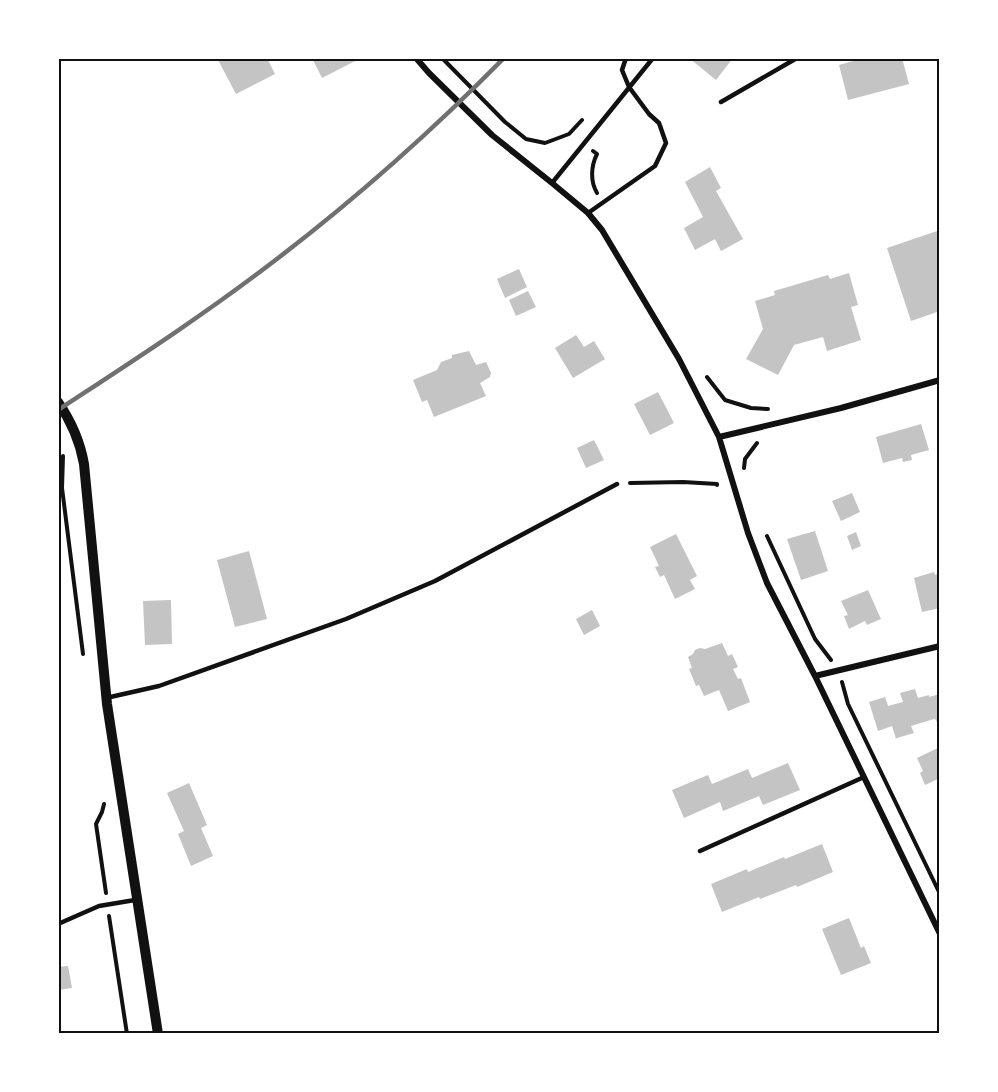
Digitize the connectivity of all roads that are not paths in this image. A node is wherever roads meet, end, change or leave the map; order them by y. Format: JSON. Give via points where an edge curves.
{"nodes":[{"id":1,"x":416,"y":58,"type":"edge"},
{"id":2,"x":626,"y":58,"type":"edge"},
{"id":3,"x":653,"y":58,"type":"edge"},
{"id":4,"x":797,"y":58,"type":"edge"},
{"id":5,"x":629,"y":87,"type":"junction"},
{"id":6,"x":721,"y":102,"type":"dead end"},
{"id":7,"x":552,"y":183,"type":"junction"},
{"id":8,"x":588,"y":213,"type":"junction"},
{"id":9,"x":939,"y":380,"type":"edge"},
{"id":10,"x":58,"y":402,"type":"edge"},
{"id":11,"x":719,"y":437,"type":"junction"},
{"id":12,"x":617,"y":484,"type":"road end"},
{"id":13,"x":939,"y":646,"type":"edge"},
{"id":14,"x":815,"y":676,"type":"junction"},
{"id":15,"x":106,"y":698,"type":"junction"},
{"id":16,"x":864,"y":777,"type":"junction"},
{"id":17,"x":700,"y":851,"type":"dead end"},
{"id":18,"x":137,"y":900,"type":"junction"},
{"id":19,"x":58,"y":924,"type":"edge"},
{"id":20,"x":939,"y":934,"type":"edge"},
{"id":21,"x":158,"y":1034,"type":"edge"}],
"edges":[{"from":1,"to":7,"type":"street","via":[[492,135]]},
{"from":2,"to":5,"type":"lane","via":[[622,70]]},
{"from":3,"to":5,"type":"lane"},
{"from":4,"to":6,"type":"lane"},
{"from":5,"to":7,"type":"lane"},
{"from":5,"to":8,"type":"lane","via":[[659,123],[666,143],[655,166]]},
{"from":7,"to":8,"type":"street"},
{"from":8,"to":11,"type":"street","via":[[679,359]]},
{"from":9,"to":11,"type":"street"},
{"from":10,"to":15,"type":"street","via":[[75,430],[86,476]]},
{"from":11,"to":14,"type":"street","via":[[767,583]]},
{"from":12,"to":15,"type":"lane","via":[[435,581],[346,619],[159,686]]},
{"from":13,"to":14,"type":"street"},
{"from":14,"to":16,"type":"street"},
{"from":15,"to":18,"type":"street"},
{"from":16,"to":17,"type":"lane"},
{"from":16,"to":20,"type":"street"},
{"from":18,"to":19,"type":"lane","via":[[107,904]]},
{"from":18,"to":21,"type":"street"}]}
